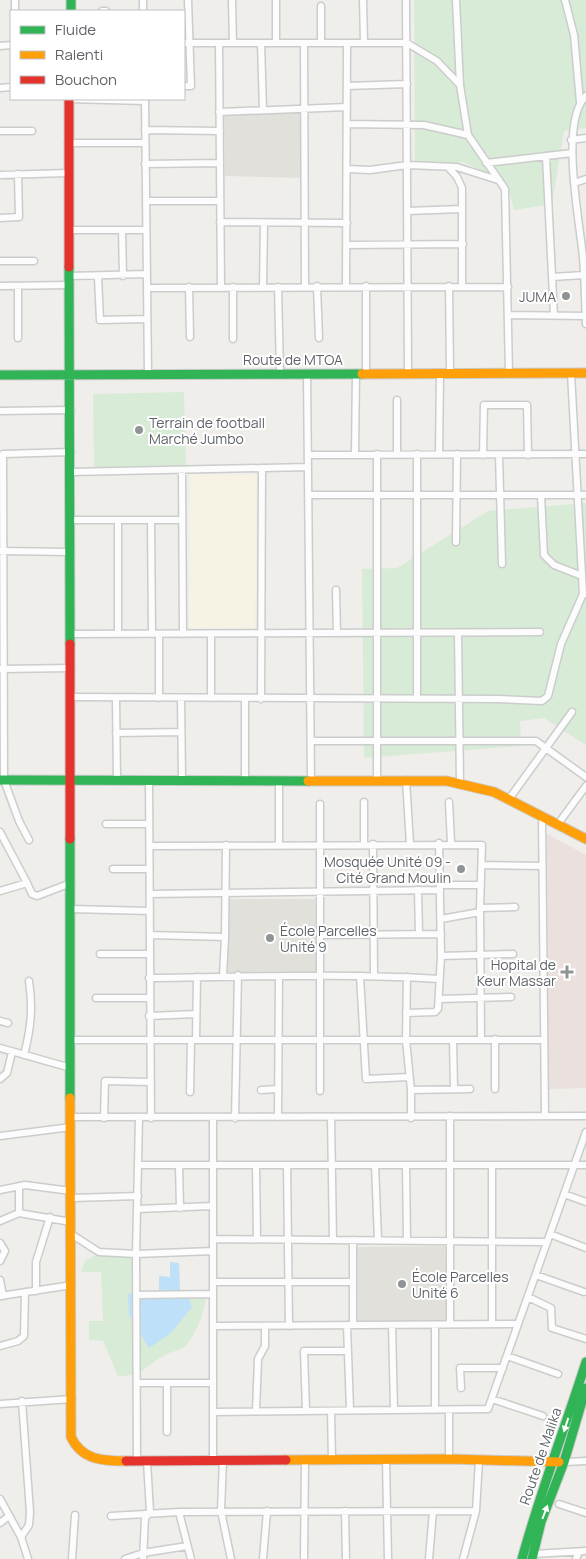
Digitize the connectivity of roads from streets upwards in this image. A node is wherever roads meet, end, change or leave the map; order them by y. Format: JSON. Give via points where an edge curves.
{"nodes":[{"id":1,"x":188,"y":0,"type":"edge"},
{"id":2,"x":232,"y":0,"type":"edge"},
{"id":3,"x":276,"y":0,"type":"edge"},
{"id":4,"x":363,"y":0,"type":"edge"},
{"id":5,"x":406,"y":0,"type":"edge"},
{"id":6,"x":456,"y":0,"type":"edge"},
{"id":7,"x":565,"y":0,"type":"edge"},
{"id":8,"x":321,"y":6,"type":"dead end"},
{"id":9,"x":187,"y":43,"type":"edge"},
{"id":10,"x":219,"y":43,"type":"junction"},
{"id":11,"x":233,"y":43,"type":"junction"},
{"id":12,"x":261,"y":43,"type":"junction"},
{"id":13,"x":276,"y":43,"type":"junction"},
{"id":14,"x":304,"y":43,"type":"junction"},
{"id":15,"x":321,"y":43,"type":"junction"},
{"id":16,"x":347,"y":43,"type":"junction"},
{"id":17,"x":364,"y":43,"type":"junction"},
{"id":18,"x":407,"y":44,"type":"junction"},
{"id":19,"x":407,"y":84,"type":"junction"},
{"id":20,"x":460,"y":85,"type":"junction"},
{"id":21,"x":185,"y":86,"type":"edge"},
{"id":22,"x":347,"y":86,"type":"junction"},
{"id":23,"x":586,"y":96,"type":"edge"},
{"id":24,"x":69,"y":100,"type":"edge"},
{"id":25,"x":144,"y":100,"type":"edge"},
{"id":26,"x":580,"y":102,"type":"junction"},
{"id":27,"x":347,"y":107,"type":"junction"},
{"id":28,"x":304,"y":108,"type":"junction"},
{"id":29,"x":263,"y":110,"type":"junction"},
{"id":30,"x":219,"y":112,"type":"junction"},
{"id":31,"x":347,"y":124,"type":"junction"},
{"id":32,"x":407,"y":125,"type":"junction"},
{"id":33,"x":145,"y":130,"type":"junction"},
{"id":34,"x":220,"y":130,"type":"junction"},
{"id":35,"x":32,"y":131,"type":"dead end"},
{"id":36,"x":0,"y":132,"type":"edge"},
{"id":37,"x":468,"y":135,"type":"junction"},
{"id":38,"x":586,"y":138,"type":"edge"},
{"id":39,"x":571,"y":140,"type":"junction"},
{"id":40,"x":68,"y":143,"type":"junction"},
{"id":41,"x":145,"y":143,"type":"junction"},
{"id":42,"x":572,"y":153,"type":"junction"},
{"id":43,"x":546,"y":156,"type":"junction"},
{"id":44,"x":220,"y":163,"type":"junction"},
{"id":45,"x":486,"y":163,"type":"junction"},
{"id":46,"x":145,"y":164,"type":"junction"},
{"id":47,"x":407,"y":165,"type":"junction"},
{"id":48,"x":449,"y":168,"type":"junction"},
{"id":49,"x":347,"y":170,"type":"junction"},
{"id":50,"x":68,"y":173,"type":"junction"},
{"id":51,"x":18,"y":174,"type":"junction"},
{"id":52,"x":0,"y":175,"type":"edge"},
{"id":53,"x":586,"y":179,"type":"edge"},
{"id":54,"x":498,"y":180,"type":"junction"},
{"id":55,"x":574,"y":183,"type":"junction"},
{"id":56,"x":146,"y":201,"type":"junction"},
{"id":57,"x":220,"y":201,"type":"junction"},
{"id":58,"x":462,"y":209,"type":"junction"},
{"id":59,"x":408,"y":211,"type":"junction"},
{"id":60,"x":0,"y":218,"type":"edge"},
{"id":61,"x":220,"y":222,"type":"junction"},
{"id":62,"x":264,"y":223,"type":"junction"},
{"id":63,"x":304,"y":223,"type":"junction"},
{"id":64,"x":347,"y":223,"type":"junction"},
{"id":65,"x":69,"y":230,"type":"junction"},
{"id":66,"x":122,"y":230,"type":"junction"},
{"id":67,"x":146,"y":230,"type":"junction"},
{"id":68,"x":463,"y":244,"type":"junction"},
{"id":69,"x":408,"y":245,"type":"junction"},
{"id":70,"x":346,"y":246,"type":"junction"},
{"id":71,"x":585,"y":257,"type":"edge"},
{"id":72,"x":34,"y":260,"type":"dead end"},
{"id":73,"x":0,"y":261,"type":"edge"},
{"id":74,"x":147,"y":274,"type":"junction"},
{"id":75,"x":584,"y":275,"type":"junction"},
{"id":76,"x":123,"y":276,"type":"junction"},
{"id":77,"x":98,"y":277,"type":"junction"},
{"id":78,"x":552,"y":277,"type":"junction"},
{"id":79,"x":70,"y":281,"type":"junction"},
{"id":80,"x":0,"y":286,"type":"edge"},
{"id":81,"x":18,"y":286,"type":"junction"},
{"id":82,"x":305,"y":286,"type":"junction"},
{"id":83,"x":317,"y":286,"type":"junction"},
{"id":84,"x":346,"y":286,"type":"junction"},
{"id":85,"x":366,"y":286,"type":"junction"},
{"id":86,"x":408,"y":286,"type":"junction"},
{"id":87,"x":449,"y":286,"type":"junction"},
{"id":88,"x":462,"y":286,"type":"junction"},
{"id":89,"x":189,"y":287,"type":"junction"},
{"id":90,"x":221,"y":287,"type":"junction"},
{"id":91,"x":233,"y":287,"type":"junction"},
{"id":92,"x":263,"y":287,"type":"junction"},
{"id":93,"x":278,"y":287,"type":"junction"},
{"id":94,"x":508,"y":287,"type":"junction"},
{"id":95,"x":147,"y":288,"type":"junction"},
{"id":96,"x":508,"y":315,"type":"junction"},
{"id":97,"x":554,"y":316,"type":"junction"},
{"id":98,"x":586,"y":316,"type":"edge"},
{"id":99,"x":147,"y":319,"type":"junction"},
{"id":100,"x":586,"y":324,"type":"edge"},
{"id":101,"x":190,"y":336,"type":"dead end"},
{"id":102,"x":18,"y":338,"type":"dead end"},
{"id":103,"x":319,"y":338,"type":"dead end"},
{"id":104,"x":233,"y":339,"type":"dead end"},
{"id":105,"x":440,"y":372,"type":"junction"},
{"id":106,"x":280,"y":373,"type":"junction"},
{"id":107,"x":307,"y":373,"type":"junction"},
{"id":108,"x":356,"y":373,"type":"junction"},
{"id":109,"x":366,"y":373,"type":"junction"},
{"id":110,"x":408,"y":373,"type":"junction"},
{"id":111,"x":450,"y":373,"type":"junction"},
{"id":112,"x":509,"y":373,"type":"junction"},
{"id":113,"x":572,"y":373,"type":"junction"},
{"id":114,"x":586,"y":373,"type":"edge"},
{"id":115,"x":148,"y":374,"type":"junction"},
{"id":116,"x":0,"y":375,"type":"edge"},
{"id":117,"x":71,"y":375,"type":"junction"},
{"id":118,"x":397,"y":400,"type":"dead end"},
{"id":119,"x":71,"y":410,"type":"junction"},
{"id":120,"x":0,"y":411,"type":"edge"},
{"id":121,"x":71,"y":452,"type":"junction"},
{"id":122,"x":355,"y":454,"type":"junction"},
{"id":123,"x":377,"y":454,"type":"junction"},
{"id":124,"x":397,"y":454,"type":"junction"},
{"id":125,"x":416,"y":454,"type":"junction"},
{"id":126,"x":439,"y":454,"type":"junction"},
{"id":127,"x":457,"y":454,"type":"junction"},
{"id":128,"x":586,"y":454,"type":"edge"},
{"id":129,"x":308,"y":455,"type":"junction"},
{"id":130,"x":483,"y":455,"type":"junction"},
{"id":131,"x":499,"y":455,"type":"junction"},
{"id":132,"x":528,"y":455,"type":"junction"},
{"id":133,"x":575,"y":455,"type":"junction"},
{"id":134,"x":1,"y":463,"type":"edge"},
{"id":135,"x":308,"y":467,"type":"junction"},
{"id":136,"x":262,"y":468,"type":"junction"},
{"id":137,"x":182,"y":470,"type":"junction"},
{"id":138,"x":71,"y":472,"type":"junction"},
{"id":139,"x":308,"y":494,"type":"junction"},
{"id":140,"x":377,"y":495,"type":"junction"},
{"id":141,"x":416,"y":495,"type":"junction"},
{"id":142,"x":457,"y":495,"type":"junction"},
{"id":143,"x":500,"y":495,"type":"junction"},
{"id":144,"x":541,"y":495,"type":"junction"},
{"id":145,"x":577,"y":495,"type":"junction"},
{"id":146,"x":586,"y":495,"type":"edge"},
{"id":147,"x":71,"y":520,"type":"junction"},
{"id":148,"x":118,"y":520,"type":"junction"},
{"id":149,"x":151,"y":520,"type":"junction"},
{"id":150,"x":182,"y":520,"type":"junction"},
{"id":151,"x":578,"y":530,"type":"junction"},
{"id":152,"x":586,"y":531,"type":"edge"},
{"id":153,"x":456,"y":542,"type":"dead end"},
{"id":154,"x":2,"y":551,"type":"edge"},
{"id":155,"x":71,"y":552,"type":"junction"},
{"id":156,"x":502,"y":564,"type":"dead end"},
{"id":157,"x":582,"y":576,"type":"junction"},
{"id":158,"x":336,"y":590,"type":"dead end"},
{"id":159,"x":2,"y":594,"type":"edge"},
{"id":160,"x":584,"y":594,"type":"edge"},
{"id":161,"x":540,"y":632,"type":"dead end"},
{"id":162,"x":310,"y":633,"type":"junction"},
{"id":163,"x":337,"y":633,"type":"junction"},
{"id":164,"x":377,"y":633,"type":"junction"},
{"id":165,"x":417,"y":633,"type":"junction"},
{"id":166,"x":458,"y":633,"type":"junction"},
{"id":167,"x":71,"y":634,"type":"junction"},
{"id":168,"x":118,"y":634,"type":"junction"},
{"id":169,"x":155,"y":634,"type":"junction"},
{"id":170,"x":183,"y":634,"type":"junction"},
{"id":171,"x":211,"y":634,"type":"junction"},
{"id":172,"x":261,"y":634,"type":"junction"},
{"id":173,"x":71,"y":668,"type":"junction"},
{"id":174,"x":2,"y":669,"type":"edge"},
{"id":175,"x":71,"y":697,"type":"junction"},
{"id":176,"x":116,"y":698,"type":"junction"},
{"id":177,"x":159,"y":698,"type":"junction"},
{"id":178,"x":181,"y":698,"type":"junction"},
{"id":179,"x":211,"y":698,"type":"junction"},
{"id":180,"x":246,"y":698,"type":"junction"},
{"id":181,"x":261,"y":698,"type":"junction"},
{"id":182,"x":310,"y":699,"type":"junction"},
{"id":183,"x":377,"y":699,"type":"junction"},
{"id":184,"x":417,"y":699,"type":"junction"},
{"id":185,"x":459,"y":700,"type":"junction"},
{"id":186,"x":572,"y":712,"type":"dead end"},
{"id":187,"x":181,"y":732,"type":"junction"},
{"id":188,"x":116,"y":733,"type":"junction"},
{"id":189,"x":2,"y":735,"type":"edge"},
{"id":190,"x":311,"y":741,"type":"junction"},
{"id":191,"x":377,"y":741,"type":"junction"},
{"id":192,"x":459,"y":741,"type":"junction"},
{"id":193,"x":546,"y":748,"type":"junction"},
{"id":194,"x":586,"y":777,"type":"edge"},
{"id":195,"x":71,"y":779,"type":"junction"},
{"id":196,"x":2,"y":780,"type":"edge"},
{"id":197,"x":117,"y":780,"type":"junction"},
{"id":198,"x":149,"y":780,"type":"junction"},
{"id":199,"x":182,"y":780,"type":"junction"},
{"id":200,"x":245,"y":780,"type":"junction"},
{"id":201,"x":279,"y":780,"type":"junction"},
{"id":202,"x":311,"y":780,"type":"junction"},
{"id":203,"x":377,"y":780,"type":"junction"},
{"id":204,"x":406,"y":780,"type":"junction"},
{"id":205,"x":460,"y":783,"type":"junction"},
{"id":206,"x":586,"y":786,"type":"edge"},
{"id":207,"x":510,"y":799,"type":"junction"},
{"id":208,"x":364,"y":802,"type":"dead end"},
{"id":209,"x":449,"y":802,"type":"dead end"},
{"id":210,"x":320,"y":804,"type":"dead end"},
{"id":211,"x":542,"y":816,"type":"junction"},
{"id":212,"x":106,"y":824,"type":"dead end"},
{"id":213,"x":149,"y":824,"type":"junction"},
{"id":214,"x":558,"y":824,"type":"junction"},
{"id":215,"x":0,"y":832,"type":"edge"},
{"id":216,"x":586,"y":839,"type":"edge"},
{"id":217,"x":29,"y":840,"type":"dead end"},
{"id":218,"x":439,"y":843,"type":"junction"},
{"id":219,"x":451,"y":843,"type":"junction"},
{"id":220,"x":279,"y":844,"type":"junction"},
{"id":221,"x":320,"y":844,"type":"junction"},
{"id":222,"x":364,"y":844,"type":"junction"},
{"id":223,"x":374,"y":844,"type":"junction"},
{"id":224,"x":410,"y":844,"type":"junction"},
{"id":225,"x":226,"y":845,"type":"junction"},
{"id":226,"x":150,"y":846,"type":"junction"},
{"id":227,"x":482,"y":865,"type":"junction"},
{"id":228,"x":542,"y":866,"type":"junction"},
{"id":229,"x":113,"y":869,"type":"dead end"},
{"id":230,"x":149,"y":870,"type":"junction"},
{"id":231,"x":27,"y":883,"type":"junction"},
{"id":232,"x":71,"y":883,"type":"junction"},
{"id":233,"x":481,"y":884,"type":"junction"},
{"id":234,"x":440,"y":887,"type":"junction"},
{"id":235,"x":418,"y":890,"type":"junction"},
{"id":236,"x":0,"y":891,"type":"edge"},
{"id":237,"x":374,"y":891,"type":"junction"},
{"id":238,"x":321,"y":892,"type":"junction"},
{"id":239,"x":225,"y":893,"type":"junction"},
{"id":240,"x":150,"y":894,"type":"junction"},
{"id":241,"x":514,"y":907,"type":"dead end"},
{"id":242,"x":71,"y":910,"type":"junction"},
{"id":243,"x":480,"y":910,"type":"junction"},
{"id":244,"x":150,"y":912,"type":"junction"},
{"id":245,"x":441,"y":918,"type":"junction"},
{"id":246,"x":374,"y":934,"type":"junction"},
{"id":247,"x":419,"y":934,"type":"junction"},
{"id":248,"x":441,"y":934,"type":"junction"},
{"id":249,"x":150,"y":935,"type":"junction"},
{"id":250,"x":320,"y":935,"type":"junction"},
{"id":251,"x":225,"y":937,"type":"junction"},
{"id":252,"x":100,"y":954,"type":"dead end"},
{"id":253,"x":148,"y":954,"type":"junction"},
{"id":254,"x":480,"y":954,"type":"junction"},
{"id":255,"x":513,"y":954,"type":"dead end"},
{"id":256,"x":442,"y":956,"type":"junction"},
{"id":257,"x":238,"y":975,"type":"junction"},
{"id":258,"x":223,"y":976,"type":"junction"},
{"id":259,"x":320,"y":976,"type":"junction"},
{"id":260,"x":360,"y":976,"type":"junction"},
{"id":261,"x":374,"y":976,"type":"junction"},
{"id":262,"x":197,"y":977,"type":"junction"},
{"id":263,"x":279,"y":977,"type":"junction"},
{"id":264,"x":407,"y":977,"type":"junction"},
{"id":265,"x":149,"y":978,"type":"junction"},
{"id":266,"x":439,"y":979,"type":"junction"},
{"id":267,"x":29,"y":981,"type":"dead end"},
{"id":268,"x":511,"y":997,"type":"dead end"},
{"id":269,"x":96,"y":998,"type":"dead end"},
{"id":270,"x":149,"y":998,"type":"junction"},
{"id":271,"x":481,"y":998,"type":"junction"},
{"id":272,"x":439,"y":999,"type":"junction"},
{"id":273,"x":406,"y":1013,"type":"junction"},
{"id":274,"x":196,"y":1014,"type":"junction"},
{"id":275,"x":149,"y":1016,"type":"junction"},
{"id":276,"x":0,"y":1021,"type":"edge"},
{"id":277,"x":8,"y":1023,"type":"dead end"},
{"id":278,"x":71,"y":1040,"type":"junction"},
{"id":279,"x":150,"y":1040,"type":"junction"},
{"id":280,"x":194,"y":1040,"type":"junction"},
{"id":281,"x":236,"y":1040,"type":"junction"},
{"id":282,"x":279,"y":1040,"type":"junction"},
{"id":283,"x":321,"y":1040,"type":"junction"},
{"id":284,"x":406,"y":1040,"type":"junction"},
{"id":285,"x":453,"y":1040,"type":"junction"},
{"id":286,"x":481,"y":1040,"type":"junction"},
{"id":287,"x":495,"y":1040,"type":"junction"},
{"id":288,"x":544,"y":1040,"type":"junction"},
{"id":289,"x":365,"y":1041,"type":"junction"},
{"id":290,"x":0,"y":1048,"type":"edge"},
{"id":291,"x":12,"y":1052,"type":"junction"},
{"id":292,"x":24,"y":1055,"type":"junction"},
{"id":293,"x":71,"y":1068,"type":"junction"},
{"id":294,"x":409,"y":1077,"type":"junction"},
{"id":295,"x":0,"y":1079,"type":"edge"},
{"id":296,"x":150,"y":1082,"type":"junction"},
{"id":297,"x":470,"y":1088,"type":"dead end"},
{"id":298,"x":278,"y":1089,"type":"junction"},
{"id":299,"x":454,"y":1089,"type":"junction"},
{"id":300,"x":261,"y":1090,"type":"dead end"},
{"id":301,"x":411,"y":1090,"type":"junction"},
{"id":302,"x":495,"y":1090,"type":"dead end"},
{"id":303,"x":320,"y":1091,"type":"dead end"},
{"id":304,"x":190,"y":1092,"type":"dead end"},
{"id":305,"x":450,"y":1116,"type":"junction"},
{"id":306,"x":545,"y":1116,"type":"junction"},
{"id":307,"x":586,"y":1116,"type":"edge"},
{"id":308,"x":278,"y":1117,"type":"junction"},
{"id":309,"x":331,"y":1117,"type":"junction"},
{"id":310,"x":104,"y":1118,"type":"junction"},
{"id":311,"x":139,"y":1118,"type":"junction"},
{"id":312,"x":150,"y":1118,"type":"junction"},
{"id":313,"x":213,"y":1118,"type":"junction"},
{"id":314,"x":235,"y":1118,"type":"junction"},
{"id":315,"x":411,"y":1118,"type":"junction"},
{"id":316,"x":72,"y":1122,"type":"junction"},
{"id":317,"x":586,"y":1132,"type":"edge"},
{"id":318,"x":0,"y":1136,"type":"edge"},
{"id":319,"x":138,"y":1165,"type":"junction"},
{"id":320,"x":179,"y":1165,"type":"junction"},
{"id":321,"x":213,"y":1165,"type":"junction"},
{"id":322,"x":256,"y":1165,"type":"junction"},
{"id":323,"x":286,"y":1165,"type":"junction"},
{"id":324,"x":332,"y":1165,"type":"junction"},
{"id":325,"x":375,"y":1165,"type":"junction"},
{"id":326,"x":406,"y":1165,"type":"junction"},
{"id":327,"x":450,"y":1165,"type":"junction"},
{"id":328,"x":492,"y":1165,"type":"junction"},
{"id":329,"x":574,"y":1165,"type":"junction"},
{"id":330,"x":586,"y":1165,"type":"edge"},
{"id":331,"x":19,"y":1186,"type":"junction"},
{"id":332,"x":0,"y":1190,"type":"edge"},
{"id":333,"x":564,"y":1194,"type":"junction"},
{"id":334,"x":72,"y":1195,"type":"junction"},
{"id":335,"x":138,"y":1196,"type":"junction"},
{"id":336,"x":586,"y":1202,"type":"edge"},
{"id":337,"x":213,"y":1206,"type":"junction"},
{"id":338,"x":180,"y":1208,"type":"junction"},
{"id":339,"x":137,"y":1209,"type":"junction"},
{"id":340,"x":19,"y":1214,"type":"junction"},
{"id":341,"x":50,"y":1217,"type":"junction"},
{"id":342,"x":0,"y":1221,"type":"edge"},
{"id":343,"x":72,"y":1222,"type":"junction"},
{"id":344,"x":71,"y":1234,"type":"junction"},
{"id":345,"x":550,"y":1234,"type":"junction"},
{"id":346,"x":213,"y":1239,"type":"junction"},
{"id":347,"x":257,"y":1239,"type":"junction"},
{"id":348,"x":288,"y":1239,"type":"junction"},
{"id":349,"x":333,"y":1240,"type":"junction"},
{"id":350,"x":353,"y":1240,"type":"junction"},
{"id":351,"x":378,"y":1240,"type":"junction"},
{"id":352,"x":407,"y":1240,"type":"junction"},
{"id":353,"x":451,"y":1241,"type":"junction"},
{"id":354,"x":492,"y":1241,"type":"junction"},
{"id":355,"x":0,"y":1242,"type":"edge"},
{"id":356,"x":547,"y":1242,"type":"junction"},
{"id":357,"x":586,"y":1248,"type":"edge"},
{"id":358,"x":213,"y":1251,"type":"junction"},
{"id":359,"x":136,"y":1254,"type":"junction"},
{"id":360,"x":0,"y":1261,"type":"edge"},
{"id":361,"x":536,"y":1275,"type":"junction"},
{"id":362,"x":0,"y":1280,"type":"edge"},
{"id":363,"x":213,"y":1282,"type":"junction"},
{"id":364,"x":288,"y":1282,"type":"junction"},
{"id":365,"x":353,"y":1282,"type":"junction"},
{"id":366,"x":72,"y":1285,"type":"junction"},
{"id":367,"x":36,"y":1291,"type":"junction"},
{"id":368,"x":25,"y":1292,"type":"junction"},
{"id":369,"x":584,"y":1292,"type":"dead end"},
{"id":370,"x":213,"y":1294,"type":"junction"},
{"id":371,"x":137,"y":1295,"type":"junction"},
{"id":372,"x":1,"y":1296,"type":"edge"},
{"id":373,"x":528,"y":1297,"type":"junction"},
{"id":374,"x":450,"y":1324,"type":"junction"},
{"id":375,"x":492,"y":1324,"type":"junction"},
{"id":376,"x":518,"y":1324,"type":"junction"},
{"id":377,"x":350,"y":1325,"type":"junction"},
{"id":378,"x":392,"y":1325,"type":"junction"},
{"id":379,"x":434,"y":1325,"type":"junction"},
{"id":380,"x":213,"y":1326,"type":"junction"},
{"id":381,"x":265,"y":1326,"type":"junction"},
{"id":382,"x":289,"y":1326,"type":"junction"},
{"id":383,"x":586,"y":1339,"type":"edge"},
{"id":384,"x":0,"y":1346,"type":"edge"},
{"id":385,"x":348,"y":1350,"type":"junction"},
{"id":386,"x":507,"y":1356,"type":"junction"},
{"id":387,"x":586,"y":1362,"type":"edge"},
{"id":388,"x":503,"y":1368,"type":"junction"},
{"id":389,"x":558,"y":1374,"type":"dead end"},
{"id":390,"x":167,"y":1383,"type":"junction"},
{"id":391,"x":213,"y":1383,"type":"junction"},
{"id":392,"x":138,"y":1384,"type":"junction"},
{"id":393,"x":460,"y":1388,"type":"dead end"},
{"id":394,"x":586,"y":1388,"type":"edge"},
{"id":395,"x":72,"y":1399,"type":"junction"},
{"id":396,"x":492,"y":1399,"type":"junction"},
{"id":397,"x":22,"y":1401,"type":"junction"},
{"id":398,"x":0,"y":1404,"type":"edge"},
{"id":399,"x":350,"y":1410,"type":"junction"},
{"id":400,"x":394,"y":1410,"type":"junction"},
{"id":401,"x":435,"y":1410,"type":"junction"},
{"id":402,"x":449,"y":1410,"type":"junction"},
{"id":403,"x":256,"y":1411,"type":"junction"},
{"id":404,"x":306,"y":1411,"type":"junction"},
{"id":405,"x":331,"y":1411,"type":"junction"},
{"id":406,"x":212,"y":1412,"type":"junction"},
{"id":407,"x":543,"y":1416,"type":"dead end"},
{"id":408,"x":167,"y":1432,"type":"dead end"},
{"id":409,"x":213,"y":1460,"type":"junction"},
{"id":410,"x":223,"y":1460,"type":"junction"},
{"id":411,"x":305,"y":1460,"type":"junction"},
{"id":412,"x":332,"y":1460,"type":"junction"},
{"id":413,"x":386,"y":1460,"type":"junction"},
{"id":414,"x":449,"y":1460,"type":"junction"},
{"id":415,"x":479,"y":1460,"type":"junction"},
{"id":416,"x":137,"y":1461,"type":"junction"},
{"id":417,"x":147,"y":1461,"type":"junction"},
{"id":418,"x":586,"y":1461,"type":"edge"},
{"id":419,"x":554,"y":1462,"type":"junction"},
{"id":420,"x":564,"y":1462,"type":"junction"},
{"id":421,"x":0,"y":1499,"type":"edge"},
{"id":422,"x":559,"y":1504,"type":"dead end"},
{"id":423,"x":267,"y":1511,"type":"junction"},
{"id":424,"x":304,"y":1511,"type":"junction"},
{"id":425,"x":345,"y":1511,"type":"junction"},
{"id":426,"x":387,"y":1511,"type":"junction"},
{"id":427,"x":433,"y":1511,"type":"junction"},
{"id":428,"x":476,"y":1511,"type":"junction"},
{"id":429,"x":150,"y":1512,"type":"junction"},
{"id":430,"x":179,"y":1512,"type":"junction"},
{"id":431,"x":221,"y":1512,"type":"junction"},
{"id":432,"x":586,"y":1513,"type":"edge"},
{"id":433,"x":75,"y":1515,"type":"dead end"},
{"id":434,"x":9,"y":1516,"type":"junction"},
{"id":435,"x":111,"y":1516,"type":"dead end"},
{"id":436,"x":0,"y":1523,"type":"edge"},
{"id":437,"x":21,"y":1537,"type":"junction"},
{"id":438,"x":187,"y":1546,"type":"junction"},
{"id":439,"x":582,"y":1551,"type":"edge"},
{"id":440,"x":143,"y":1556,"type":"edge"},
{"id":441,"x":533,"y":1557,"type":"edge"},
{"id":442,"x":28,"y":1559,"type":"edge"},
{"id":443,"x":72,"y":1559,"type":"edge"},
{"id":444,"x":125,"y":1559,"type":"edge"},
{"id":445,"x":190,"y":1559,"type":"edge"},
{"id":446,"x":231,"y":1559,"type":"edge"},
{"id":447,"x":263,"y":1559,"type":"edge"},
{"id":448,"x":304,"y":1559,"type":"edge"},
{"id":449,"x":346,"y":1559,"type":"edge"},
{"id":450,"x":388,"y":1559,"type":"edge"},
{"id":451,"x":429,"y":1559,"type":"edge"},
{"id":452,"x":463,"y":1559,"type":"edge"},
{"id":453,"x":522,"y":1559,"type":"edge"},
{"id":454,"x":576,"y":1559,"type":"edge"}],
"edges":[{"from":1,"to":9,"type":"street"},
{"from":2,"to":11,"type":"street"},
{"from":3,"to":13,"type":"street"},
{"from":4,"to":17,"type":"street"},
{"from":5,"to":18,"type":"street"},
{"from":6,"to":20,"type":"street"},
{"from":7,"to":26,"type":"street","via":[[574,35]]},
{"from":8,"to":15,"type":"street"},
{"from":9,"to":10,"type":"street"},
{"from":9,"to":21,"type":"street","via":[[191,86]]},
{"from":10,"to":11,"type":"street"},
{"from":10,"to":30,"type":"street"},
{"from":11,"to":12,"type":"street"},
{"from":12,"to":13,"type":"street"},
{"from":12,"to":29,"type":"street"},
{"from":13,"to":14,"type":"street"},
{"from":14,"to":15,"type":"street"},
{"from":14,"to":28,"type":"street"},
{"from":15,"to":16,"type":"street"},
{"from":16,"to":17,"type":"street"},
{"from":16,"to":22,"type":"street"},
{"from":17,"to":18,"type":"street"},
{"from":18,"to":19,"type":"street"},
{"from":18,"to":20,"type":"street","via":[[437,61]]},
{"from":19,"to":22,"type":"street"},
{"from":19,"to":32,"type":"street"},
{"from":20,"to":37,"type":"street"},
{"from":22,"to":27,"type":"street"},
{"from":23,"to":26,"type":"street"},
{"from":24,"to":40,"type":"street"},
{"from":25,"to":33,"type":"street"},
{"from":26,"to":39,"type":"street"},
{"from":27,"to":28,"type":"street"},
{"from":27,"to":31,"type":"street"},
{"from":28,"to":29,"type":"street"},
{"from":28,"to":63,"type":"street"},
{"from":29,"to":30,"type":"street"},
{"from":30,"to":34,"type":"street"},
{"from":31,"to":32,"type":"street"},
{"from":31,"to":49,"type":"street"},
{"from":32,"to":37,"type":"street","via":[[424,125]]},
{"from":32,"to":47,"type":"street"},
{"from":33,"to":34,"type":"street"},
{"from":33,"to":41,"type":"street"},
{"from":34,"to":44,"type":"street"},
{"from":35,"to":36,"type":"street"},
{"from":37,"to":45,"type":"street"},
{"from":38,"to":39,"type":"street"},
{"from":39,"to":42,"type":"street"},
{"from":40,"to":41,"type":"street"},
{"from":40,"to":50,"type":"street"},
{"from":41,"to":46,"type":"street"},
{"from":42,"to":43,"type":"street"},
{"from":42,"to":55,"type":"street"},
{"from":43,"to":45,"type":"street"},
{"from":43,"to":78,"type":"street"},
{"from":44,"to":46,"type":"street"},
{"from":44,"to":57,"type":"street"},
{"from":45,"to":54,"type":"street"},
{"from":46,"to":56,"type":"street"},
{"from":47,"to":48,"type":"street"},
{"from":47,"to":49,"type":"street"},
{"from":47,"to":59,"type":"street"},
{"from":48,"to":54,"type":"street","via":[[464,168]]},
{"from":48,"to":58,"type":"street","via":[[460,181]]},
{"from":49,"to":64,"type":"street"},
{"from":50,"to":51,"type":"street"},
{"from":50,"to":65,"type":"street"},
{"from":51,"to":52,"type":"street"},
{"from":51,"to":60,"type":"street","via":[[20,217]]},
{"from":53,"to":55,"type":"street"},
{"from":54,"to":94,"type":"street","via":[[505,189]]},
{"from":55,"to":71,"type":"street"},
{"from":56,"to":57,"type":"street"},
{"from":56,"to":67,"type":"street"},
{"from":57,"to":61,"type":"street"},
{"from":58,"to":59,"type":"street"},
{"from":58,"to":68,"type":"street"},
{"from":59,"to":69,"type":"street"},
{"from":61,"to":62,"type":"street"},
{"from":61,"to":90,"type":"street"},
{"from":62,"to":63,"type":"street"},
{"from":62,"to":92,"type":"street"},
{"from":63,"to":64,"type":"street"},
{"from":63,"to":82,"type":"street"},
{"from":64,"to":70,"type":"street"},
{"from":65,"to":66,"type":"street"},
{"from":65,"to":79,"type":"street"},
{"from":66,"to":67,"type":"street"},
{"from":66,"to":76,"type":"street"},
{"from":67,"to":74,"type":"street"},
{"from":68,"to":69,"type":"street"},
{"from":68,"to":88,"type":"street"},
{"from":69,"to":70,"type":"street"},
{"from":69,"to":86,"type":"street"},
{"from":70,"to":84,"type":"street"},
{"from":71,"to":75,"type":"street"},
{"from":72,"to":73,"type":"street"},
{"from":74,"to":76,"type":"street"},
{"from":74,"to":95,"type":"street"},
{"from":75,"to":78,"type":"street"},
{"from":75,"to":98,"type":"street"},
{"from":76,"to":77,"type":"street"},
{"from":77,"to":79,"type":"street"},
{"from":77,"to":99,"type":"street","via":[[100,320]]},
{"from":78,"to":97,"type":"street"},
{"from":79,"to":81,"type":"street"},
{"from":79,"to":117,"type":"street"},
{"from":80,"to":81,"type":"street"},
{"from":81,"to":102,"type":"street"},
{"from":82,"to":83,"type":"street"},
{"from":82,"to":93,"type":"street"},
{"from":83,"to":84,"type":"street"},
{"from":83,"to":103,"type":"street"},
{"from":84,"to":85,"type":"street"},
{"from":85,"to":86,"type":"street"},
{"from":85,"to":109,"type":"street"},
{"from":86,"to":87,"type":"street"},
{"from":86,"to":110,"type":"street"},
{"from":87,"to":88,"type":"street"},
{"from":87,"to":111,"type":"street"},
{"from":88,"to":94,"type":"street"},
{"from":89,"to":90,"type":"street"},
{"from":89,"to":95,"type":"street"},
{"from":89,"to":101,"type":"street"},
{"from":90,"to":91,"type":"street"},
{"from":91,"to":92,"type":"street"},
{"from":91,"to":104,"type":"street"},
{"from":92,"to":93,"type":"street"},
{"from":93,"to":106,"type":"street"},
{"from":94,"to":96,"type":"street"},
{"from":95,"to":99,"type":"street"},
{"from":96,"to":97,"type":"street"},
{"from":96,"to":112,"type":"street"},
{"from":97,"to":98,"type":"street"},
{"from":98,"to":100,"type":"street"},
{"from":99,"to":115,"type":"street"},
{"from":105,"to":110,"type":"street","name":"Route de MTOA"},
{"from":105,"to":111,"type":"street","name":"Route de MTOA"},
{"from":105,"to":126,"type":"street"},
{"from":106,"to":107,"type":"street","name":"Route de MTOA"},
{"from":106,"to":115,"type":"street","name":"Route de MTOA"},
{"from":107,"to":108,"type":"street","name":"Route de MTOA"},
{"from":107,"to":129,"type":"street"},
{"from":108,"to":109,"type":"street","name":"Route de MTOA"},
{"from":108,"to":122,"type":"street"},
{"from":109,"to":110,"type":"street","name":"Route de MTOA"},
{"from":111,"to":112,"type":"street","name":"Route de MTOA"},
{"from":112,"to":113,"type":"street","name":"Route de MTOA"},
{"from":113,"to":114,"type":"street","name":"Route de MTOA"},
{"from":113,"to":133,"type":"street"},
{"from":115,"to":117,"type":"street","name":"Route de MTOA"},
{"from":116,"to":117,"type":"street","name":"Route de MTOA"},
{"from":117,"to":119,"type":"street"},
{"from":118,"to":124,"type":"street"},
{"from":119,"to":120,"type":"street"},
{"from":119,"to":121,"type":"street"},
{"from":121,"to":134,"type":"street","via":[[3,454]]},
{"from":121,"to":138,"type":"street"},
{"from":122,"to":123,"type":"street"},
{"from":122,"to":129,"type":"street"},
{"from":123,"to":124,"type":"street"},
{"from":123,"to":140,"type":"street"},
{"from":124,"to":125,"type":"street"},
{"from":125,"to":126,"type":"street"},
{"from":125,"to":141,"type":"street"},
{"from":126,"to":127,"type":"street"},
{"from":127,"to":130,"type":"street"},
{"from":127,"to":142,"type":"street"},
{"from":128,"to":133,"type":"street"},
{"from":129,"to":135,"type":"street"},
{"from":130,"to":131,"type":"street"},
{"from":130,"to":132,"type":"street","via":[[484,404],[527,404]]},
{"from":131,"to":132,"type":"street"},
{"from":131,"to":143,"type":"street"},
{"from":132,"to":133,"type":"street"},
{"from":133,"to":145,"type":"street"},
{"from":134,"to":154,"type":"street"},
{"from":135,"to":136,"type":"street"},
{"from":135,"to":139,"type":"street"},
{"from":136,"to":137,"type":"street"},
{"from":136,"to":172,"type":"street"},
{"from":137,"to":138,"type":"street"},
{"from":137,"to":150,"type":"street"},
{"from":138,"to":147,"type":"street"},
{"from":139,"to":140,"type":"street"},
{"from":139,"to":162,"type":"street"},
{"from":140,"to":141,"type":"street"},
{"from":140,"to":164,"type":"street"},
{"from":141,"to":142,"type":"street"},
{"from":141,"to":165,"type":"street"},
{"from":142,"to":143,"type":"street"},
{"from":142,"to":153,"type":"street"},
{"from":143,"to":144,"type":"street"},
{"from":143,"to":156,"type":"street"},
{"from":144,"to":145,"type":"street"},
{"from":144,"to":157,"type":"street","via":[[544,555],[554,565]]},
{"from":145,"to":146,"type":"street"},
{"from":145,"to":151,"type":"street"},
{"from":147,"to":148,"type":"street"},
{"from":147,"to":155,"type":"street"},
{"from":148,"to":149,"type":"street"},
{"from":148,"to":168,"type":"street"},
{"from":149,"to":150,"type":"street"},
{"from":149,"to":169,"type":"street"},
{"from":150,"to":170,"type":"street"},
{"from":151,"to":152,"type":"street"},
{"from":151,"to":157,"type":"street"},
{"from":154,"to":155,"type":"street"},
{"from":154,"to":159,"type":"street"},
{"from":155,"to":167,"type":"street"},
{"from":157,"to":160,"type":"street"},
{"from":158,"to":163,"type":"street"},
{"from":159,"to":174,"type":"street"},
{"from":160,"to":185,"type":"street","via":[[561,644],[548,696],[542,701]]},
{"from":161,"to":166,"type":"street"},
{"from":162,"to":163,"type":"street"},
{"from":162,"to":172,"type":"street"},
{"from":162,"to":182,"type":"street"},
{"from":163,"to":164,"type":"street"},
{"from":164,"to":165,"type":"street"},
{"from":164,"to":183,"type":"street"},
{"from":165,"to":166,"type":"street"},
{"from":165,"to":184,"type":"street"},
{"from":166,"to":185,"type":"street"},
{"from":167,"to":168,"type":"street"},
{"from":167,"to":173,"type":"street"},
{"from":168,"to":169,"type":"street"},
{"from":169,"to":170,"type":"street"},
{"from":169,"to":177,"type":"street"},
{"from":170,"to":171,"type":"street"},
{"from":171,"to":172,"type":"street"},
{"from":171,"to":179,"type":"street"},
{"from":172,"to":181,"type":"street"},
{"from":173,"to":174,"type":"street"},
{"from":173,"to":175,"type":"street"},
{"from":174,"to":189,"type":"street"},
{"from":175,"to":176,"type":"street"},
{"from":175,"to":195,"type":"street"},
{"from":176,"to":177,"type":"street"},
{"from":176,"to":188,"type":"street"},
{"from":177,"to":178,"type":"street"},
{"from":178,"to":179,"type":"street"},
{"from":178,"to":187,"type":"street"},
{"from":179,"to":180,"type":"street"},
{"from":180,"to":181,"type":"street"},
{"from":180,"to":200,"type":"street"},
{"from":181,"to":182,"type":"street"},
{"from":182,"to":183,"type":"street"},
{"from":182,"to":190,"type":"street"},
{"from":183,"to":184,"type":"street"},
{"from":183,"to":191,"type":"street"},
{"from":184,"to":185,"type":"street"},
{"from":185,"to":192,"type":"street"},
{"from":186,"to":193,"type":"street"},
{"from":187,"to":188,"type":"street"},
{"from":187,"to":199,"type":"street"},
{"from":188,"to":197,"type":"street"},
{"from":189,"to":196,"type":"street"},
{"from":190,"to":191,"type":"street"},
{"from":190,"to":202,"type":"street"},
{"from":191,"to":192,"type":"street"},
{"from":191,"to":203,"type":"street"},
{"from":192,"to":193,"type":"street","via":[[536,741]]},
{"from":192,"to":205,"type":"street"},
{"from":193,"to":194,"type":"street"},
{"from":193,"to":207,"type":"street"},
{"from":195,"to":196,"type":"street"},
{"from":195,"to":197,"type":"street"},
{"from":195,"to":232,"type":"street"},
{"from":196,"to":217,"type":"street"},
{"from":197,"to":198,"type":"street"},
{"from":198,"to":199,"type":"street"},
{"from":198,"to":213,"type":"street"},
{"from":199,"to":200,"type":"street"},
{"from":200,"to":201,"type":"street"},
{"from":201,"to":202,"type":"street"},
{"from":201,"to":220,"type":"street"},
{"from":202,"to":203,"type":"street"},
{"from":203,"to":204,"type":"street"},
{"from":204,"to":205,"type":"street"},
{"from":204,"to":224,"type":"street"},
{"from":205,"to":207,"type":"street"},
{"from":206,"to":214,"type":"street"},
{"from":207,"to":211,"type":"street"},
{"from":208,"to":222,"type":"street"},
{"from":209,"to":219,"type":"street"},
{"from":210,"to":221,"type":"street"},
{"from":211,"to":214,"type":"street"},
{"from":211,"to":228,"type":"street"},
{"from":212,"to":213,"type":"street"},
{"from":213,"to":226,"type":"street"},
{"from":214,"to":216,"type":"street"},
{"from":215,"to":231,"type":"street"},
{"from":218,"to":219,"type":"street"},
{"from":218,"to":224,"type":"street"},
{"from":218,"to":234,"type":"street"},
{"from":219,"to":227,"type":"street","via":[[482,845]]},
{"from":220,"to":221,"type":"street"},
{"from":220,"to":225,"type":"street"},
{"from":221,"to":222,"type":"street"},
{"from":221,"to":238,"type":"street"},
{"from":222,"to":223,"type":"street"},
{"from":223,"to":224,"type":"street"},
{"from":223,"to":237,"type":"street"},
{"from":225,"to":226,"type":"street"},
{"from":225,"to":239,"type":"street"},
{"from":226,"to":230,"type":"street"},
{"from":227,"to":228,"type":"street"},
{"from":227,"to":233,"type":"street"},
{"from":228,"to":288,"type":"street"},
{"from":229,"to":230,"type":"street"},
{"from":230,"to":240,"type":"street"},
{"from":231,"to":232,"type":"street","via":[[32,894],[37,896]]},
{"from":231,"to":236,"type":"street"},
{"from":232,"to":242,"type":"street"},
{"from":233,"to":234,"type":"street"},
{"from":233,"to":243,"type":"street"},
{"from":234,"to":235,"type":"street"},
{"from":234,"to":245,"type":"street"},
{"from":235,"to":237,"type":"street"},
{"from":235,"to":247,"type":"street"},
{"from":237,"to":238,"type":"street"},
{"from":237,"to":246,"type":"street"},
{"from":238,"to":239,"type":"street"},
{"from":238,"to":250,"type":"street"},
{"from":239,"to":240,"type":"street"},
{"from":239,"to":251,"type":"street"},
{"from":240,"to":244,"type":"street"},
{"from":241,"to":243,"type":"street"},
{"from":242,"to":244,"type":"street"},
{"from":242,"to":278,"type":"street"},
{"from":243,"to":245,"type":"street"},
{"from":243,"to":254,"type":"street"},
{"from":244,"to":249,"type":"street"},
{"from":245,"to":248,"type":"street"},
{"from":246,"to":247,"type":"street"},
{"from":246,"to":250,"type":"street"},
{"from":246,"to":261,"type":"street"},
{"from":247,"to":248,"type":"street"},
{"from":248,"to":256,"type":"street"},
{"from":249,"to":251,"type":"street"},
{"from":249,"to":253,"type":"street"},
{"from":250,"to":259,"type":"street"},
{"from":251,"to":258,"type":"street"},
{"from":252,"to":253,"type":"street"},
{"from":253,"to":265,"type":"street"},
{"from":254,"to":255,"type":"street"},
{"from":254,"to":256,"type":"street"},
{"from":254,"to":271,"type":"street"},
{"from":256,"to":266,"type":"street"},
{"from":257,"to":258,"type":"street"},
{"from":257,"to":263,"type":"street"},
{"from":257,"to":281,"type":"street"},
{"from":258,"to":262,"type":"street"},
{"from":259,"to":260,"type":"street"},
{"from":259,"to":263,"type":"street"},
{"from":259,"to":283,"type":"street"},
{"from":260,"to":261,"type":"street"},
{"from":260,"to":289,"type":"street"},
{"from":261,"to":264,"type":"street"},
{"from":262,"to":265,"type":"street"},
{"from":262,"to":274,"type":"street"},
{"from":263,"to":282,"type":"street"},
{"from":264,"to":266,"type":"street"},
{"from":264,"to":273,"type":"street"},
{"from":265,"to":270,"type":"street"},
{"from":266,"to":272,"type":"street"},
{"from":267,"to":292,"type":"street","via":[[32,1013]]},
{"from":268,"to":271,"type":"street"},
{"from":269,"to":270,"type":"street"},
{"from":270,"to":275,"type":"street"},
{"from":271,"to":272,"type":"street"},
{"from":271,"to":286,"type":"street"},
{"from":272,"to":273,"type":"street","via":[[438,1009],[434,1012]]},
{"from":273,"to":284,"type":"street"},
{"from":274,"to":275,"type":"street"},
{"from":274,"to":280,"type":"street"},
{"from":275,"to":279,"type":"street"},
{"from":276,"to":277,"type":"street"},
{"from":278,"to":279,"type":"street"},
{"from":278,"to":293,"type":"street"},
{"from":279,"to":280,"type":"street"},
{"from":279,"to":296,"type":"street"},
{"from":280,"to":281,"type":"street"},
{"from":280,"to":304,"type":"street"},
{"from":281,"to":282,"type":"street"},
{"from":281,"to":314,"type":"street"},
{"from":282,"to":283,"type":"street"},
{"from":282,"to":298,"type":"street"},
{"from":283,"to":289,"type":"street"},
{"from":283,"to":303,"type":"street"},
{"from":284,"to":285,"type":"street"},
{"from":284,"to":289,"type":"street"},
{"from":284,"to":294,"type":"street"},
{"from":285,"to":286,"type":"street"},
{"from":285,"to":299,"type":"street"},
{"from":286,"to":287,"type":"street"},
{"from":287,"to":288,"type":"street"},
{"from":287,"to":302,"type":"street"},
{"from":288,"to":306,"type":"street"},
{"from":289,"to":294,"type":"street","via":[[366,1079]]},
{"from":290,"to":291,"type":"street"},
{"from":291,"to":292,"type":"street"},
{"from":291,"to":295,"type":"street","via":[[7,1073]]},
{"from":292,"to":293,"type":"street"},
{"from":293,"to":316,"type":"street"},
{"from":294,"to":301,"type":"street"},
{"from":296,"to":310,"type":"street","via":[[105,1082]]},
{"from":296,"to":312,"type":"street"},
{"from":297,"to":299,"type":"street"},
{"from":298,"to":300,"type":"street"},
{"from":298,"to":308,"type":"street"},
{"from":299,"to":301,"type":"street"},
{"from":301,"to":315,"type":"street"},
{"from":305,"to":306,"type":"street"},
{"from":305,"to":315,"type":"street"},
{"from":305,"to":327,"type":"street"},
{"from":306,"to":307,"type":"street"},
{"from":308,"to":309,"type":"street"},
{"from":308,"to":314,"type":"street"},
{"from":309,"to":315,"type":"street"},
{"from":309,"to":324,"type":"street"},
{"from":310,"to":311,"type":"street"},
{"from":310,"to":316,"type":"street"},
{"from":311,"to":312,"type":"street"},
{"from":311,"to":319,"type":"street"},
{"from":312,"to":313,"type":"street"},
{"from":313,"to":314,"type":"street"},
{"from":313,"to":321,"type":"street"},
{"from":316,"to":318,"type":"street"},
{"from":316,"to":334,"type":"street"},
{"from":317,"to":329,"type":"street"},
{"from":319,"to":320,"type":"street"},
{"from":319,"to":335,"type":"street"},
{"from":320,"to":321,"type":"street"},
{"from":320,"to":338,"type":"street"},
{"from":321,"to":322,"type":"street"},
{"from":321,"to":337,"type":"street"},
{"from":322,"to":323,"type":"street"},
{"from":322,"to":347,"type":"street"},
{"from":323,"to":324,"type":"street"},
{"from":323,"to":348,"type":"street"},
{"from":324,"to":325,"type":"street"},
{"from":324,"to":349,"type":"street"},
{"from":325,"to":326,"type":"street"},
{"from":325,"to":351,"type":"street"},
{"from":326,"to":327,"type":"street"},
{"from":326,"to":352,"type":"street"},
{"from":327,"to":328,"type":"street"},
{"from":327,"to":353,"type":"street"},
{"from":328,"to":329,"type":"street"},
{"from":328,"to":354,"type":"street"},
{"from":329,"to":330,"type":"street"},
{"from":329,"to":333,"type":"street"},
{"from":331,"to":332,"type":"street"},
{"from":331,"to":334,"type":"street"},
{"from":331,"to":340,"type":"street"},
{"from":333,"to":336,"type":"street"},
{"from":333,"to":345,"type":"street"},
{"from":334,"to":335,"type":"street"},
{"from":334,"to":343,"type":"street"},
{"from":335,"to":339,"type":"street"},
{"from":337,"to":338,"type":"street"},
{"from":337,"to":346,"type":"street"},
{"from":338,"to":339,"type":"street"},
{"from":339,"to":359,"type":"street"},
{"from":340,"to":341,"type":"street"},
{"from":340,"to":342,"type":"street"},
{"from":341,"to":343,"type":"street"},
{"from":341,"to":367,"type":"street","via":[[36,1262]]},
{"from":343,"to":344,"type":"street"},
{"from":344,"to":359,"type":"street","via":[[99,1252]]},
{"from":344,"to":366,"type":"street"},
{"from":345,"to":356,"type":"street"},
{"from":345,"to":357,"type":"street"},
{"from":346,"to":347,"type":"street"},
{"from":346,"to":358,"type":"street"},
{"from":347,"to":348,"type":"street"},
{"from":348,"to":349,"type":"street"},
{"from":348,"to":364,"type":"street"},
{"from":349,"to":350,"type":"street"},
{"from":350,"to":351,"type":"street"},
{"from":350,"to":365,"type":"street"},
{"from":351,"to":352,"type":"street"},
{"from":352,"to":353,"type":"street"},
{"from":353,"to":354,"type":"street"},
{"from":353,"to":374,"type":"street"},
{"from":354,"to":356,"type":"street"},
{"from":354,"to":375,"type":"street"},
{"from":355,"to":360,"type":"street","via":[[4,1251]]},
{"from":356,"to":361,"type":"street"},
{"from":358,"to":359,"type":"street"},
{"from":358,"to":363,"type":"street"},
{"from":359,"to":371,"type":"street"},
{"from":361,"to":369,"type":"street"},
{"from":361,"to":373,"type":"street"},
{"from":362,"to":372,"type":"street"},
{"from":363,"to":364,"type":"street"},
{"from":363,"to":370,"type":"street"},
{"from":364,"to":365,"type":"street"},
{"from":364,"to":382,"type":"street"},
{"from":365,"to":377,"type":"street"},
{"from":366,"to":367,"type":"street"},
{"from":366,"to":395,"type":"street"},
{"from":367,"to":368,"type":"street"},
{"from":368,"to":372,"type":"street"},
{"from":368,"to":384,"type":"street","via":[[24,1336]]},
{"from":370,"to":371,"type":"street"},
{"from":370,"to":380,"type":"street"},
{"from":371,"to":392,"type":"street"},
{"from":373,"to":376,"type":"street"},
{"from":373,"to":383,"type":"street","via":[[551,1308],[550,1327]]},
{"from":374,"to":375,"type":"street"},
{"from":374,"to":379,"type":"street"},
{"from":375,"to":376,"type":"street"},
{"from":376,"to":386,"type":"street"},
{"from":377,"to":378,"type":"street"},
{"from":377,"to":382,"type":"street"},
{"from":377,"to":385,"type":"street"},
{"from":378,"to":379,"type":"street"},
{"from":378,"to":400,"type":"street"},
{"from":379,"to":401,"type":"street"},
{"from":380,"to":381,"type":"street"},
{"from":380,"to":391,"type":"street"},
{"from":381,"to":382,"type":"street"},
{"from":381,"to":403,"type":"street","via":[[265,1346],[258,1359]]},
{"from":385,"to":399,"type":"street"},
{"from":385,"to":404,"type":"street","via":[[304,1351]]},
{"from":386,"to":388,"type":"street"},
{"from":386,"to":389,"type":"street"},
{"from":387,"to":419,"type":"street","name":"Route de Malika","one_way":true},
{"from":388,"to":393,"type":"street","via":[[460,1368]]},
{"from":388,"to":396,"type":"street"},
{"from":390,"to":391,"type":"street"},
{"from":390,"to":392,"type":"street"},
{"from":390,"to":408,"type":"street"},
{"from":391,"to":406,"type":"street"},
{"from":392,"to":416,"type":"street"},
{"from":394,"to":420,"type":"street","name":"Route de Malika"},
{"from":395,"to":397,"type":"street"},
{"from":395,"to":416,"type":"street","via":[[72,1438],[81,1454],[99,1460]]},
{"from":396,"to":402,"type":"street","via":[[488,1410]]},
{"from":396,"to":407,"type":"street"},
{"from":397,"to":398,"type":"street"},
{"from":397,"to":437,"type":"street","via":[[30,1512],[29,1525]]},
{"from":399,"to":400,"type":"street"},
{"from":399,"to":405,"type":"street"},
{"from":400,"to":401,"type":"street"},
{"from":401,"to":402,"type":"street"},
{"from":402,"to":414,"type":"street"},
{"from":403,"to":404,"type":"street"},
{"from":403,"to":406,"type":"street"},
{"from":404,"to":405,"type":"street"},
{"from":405,"to":412,"type":"street"},
{"from":406,"to":409,"type":"street"},
{"from":409,"to":410,"type":"street"},
{"from":409,"to":417,"type":"street"},
{"from":410,"to":411,"type":"street"},
{"from":410,"to":431,"type":"street"},
{"from":411,"to":412,"type":"street"},
{"from":411,"to":424,"type":"street"},
{"from":412,"to":413,"type":"street"},
{"from":413,"to":414,"type":"street"},
{"from":413,"to":426,"type":"street"},
{"from":414,"to":415,"type":"street"},
{"from":415,"to":419,"type":"street"},
{"from":415,"to":428,"type":"street"},
{"from":416,"to":417,"type":"street"},
{"from":417,"to":429,"type":"street"},
{"from":418,"to":420,"type":"street"},
{"from":419,"to":420,"type":"street"},
{"from":419,"to":453,"type":"street","name":"Route de Malika"},
{"from":441,"to":420,"type":"street","name":"Route de Malika","one_way":true,"via":[[541,1522]]},
{"from":421,"to":434,"type":"street"},
{"from":422,"to":432,"type":"street"},
{"from":423,"to":424,"type":"street"},
{"from":423,"to":431,"type":"street"},
{"from":423,"to":447,"type":"street"},
{"from":424,"to":425,"type":"street"},
{"from":424,"to":448,"type":"street"},
{"from":425,"to":426,"type":"street"},
{"from":425,"to":449,"type":"street"},
{"from":426,"to":427,"type":"street"},
{"from":426,"to":450,"type":"street"},
{"from":427,"to":428,"type":"street"},
{"from":427,"to":451,"type":"street"},
{"from":428,"to":452,"type":"street"},
{"from":429,"to":430,"type":"street"},
{"from":429,"to":435,"type":"street"},
{"from":429,"to":440,"type":"street","via":[[145,1518]]},
{"from":430,"to":431,"type":"street"},
{"from":430,"to":438,"type":"street"},
{"from":431,"to":446,"type":"street"},
{"from":433,"to":443,"type":"street"},
{"from":434,"to":436,"type":"street"},
{"from":434,"to":437,"type":"street"},
{"from":437,"to":442,"type":"street"},
{"from":438,"to":440,"type":"street"},
{"from":438,"to":445,"type":"street"},
{"from":439,"to":441,"type":"street"},
{"from":439,"to":454,"type":"street"},
{"from":440,"to":444,"type":"street"}]}
